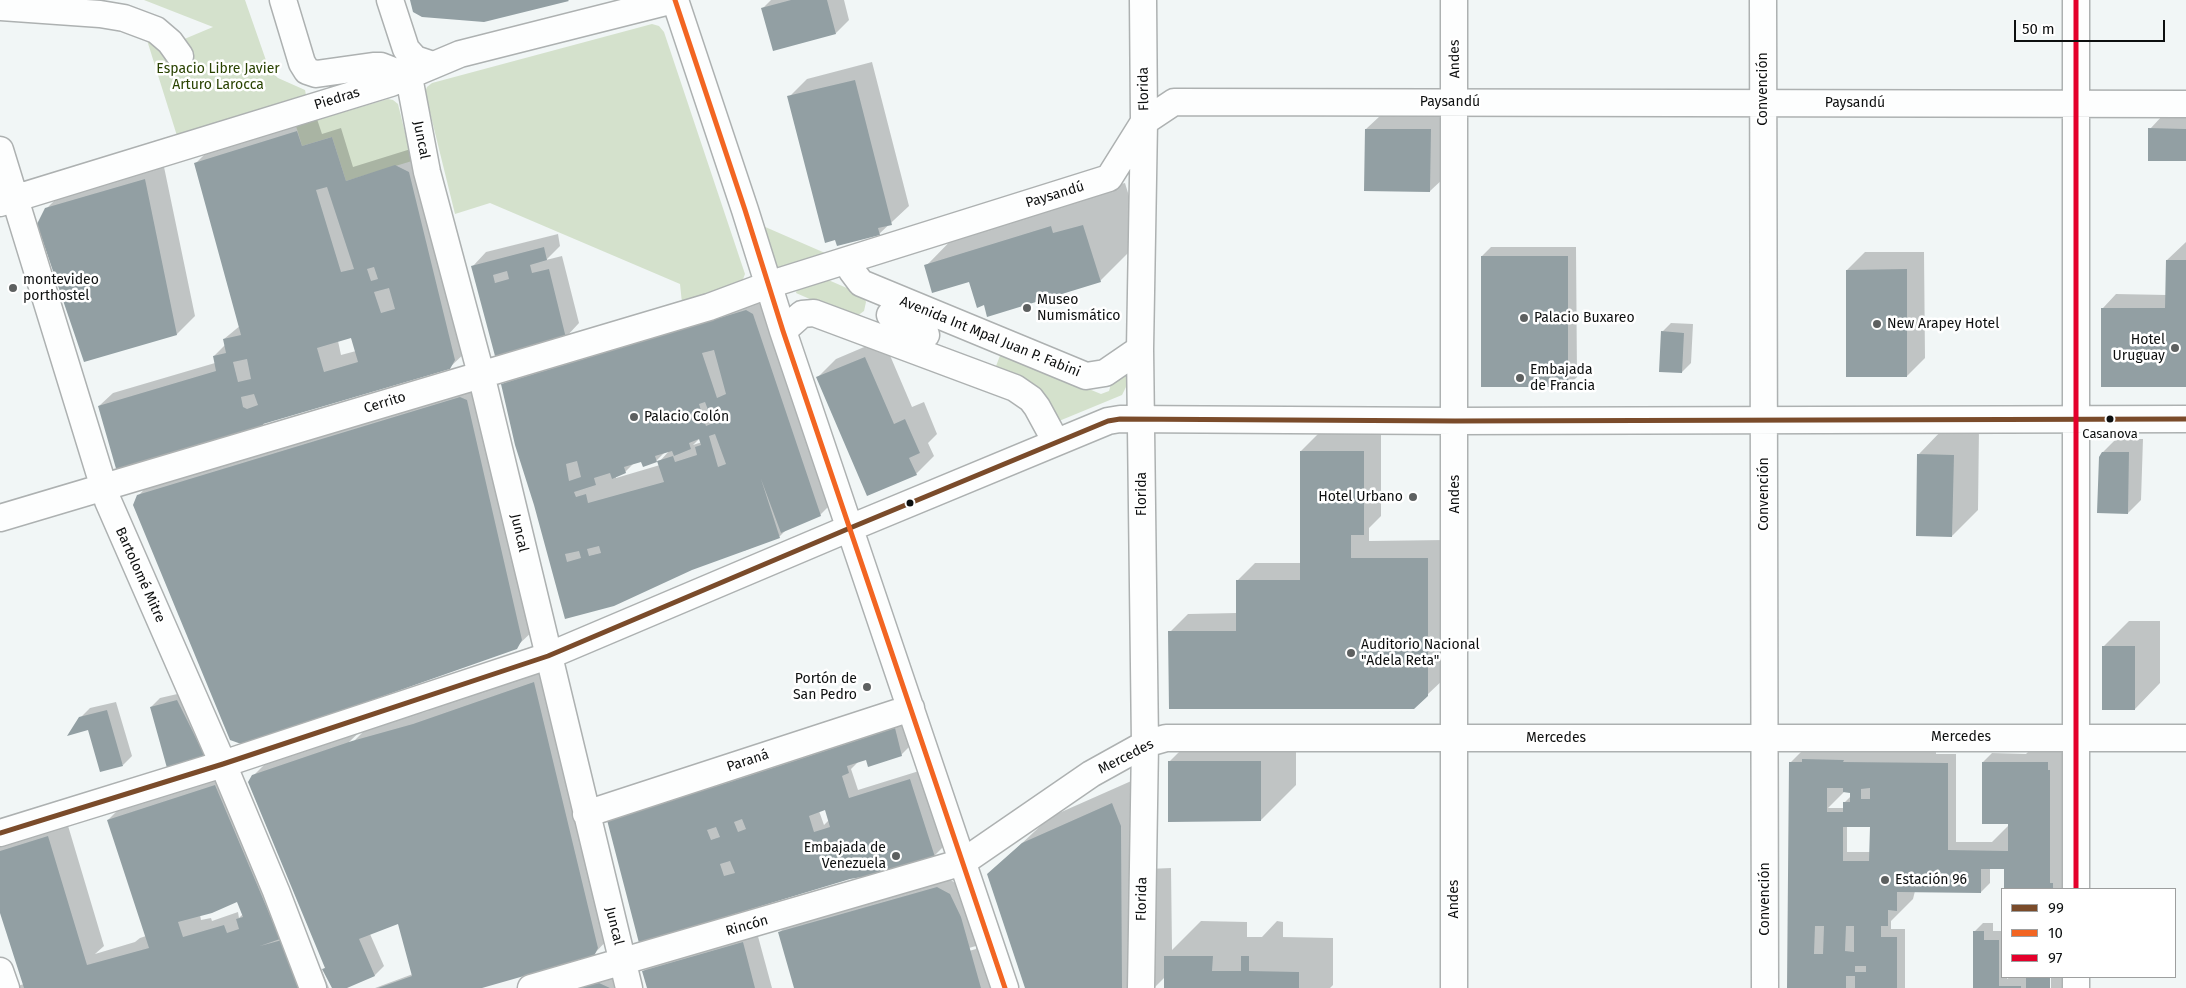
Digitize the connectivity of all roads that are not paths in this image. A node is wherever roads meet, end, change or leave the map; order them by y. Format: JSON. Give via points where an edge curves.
{"nodes":[{"id":1,"x":283,"y":0,"type":"edge"},
{"id":2,"x":674,"y":0,"type":"edge"},
{"id":3,"x":1143,"y":0,"type":"edge"},
{"id":4,"x":1454,"y":0,"type":"edge"},
{"id":5,"x":1763,"y":0,"type":"edge"},
{"id":6,"x":2076,"y":0,"type":"edge"},
{"id":7,"x":391,"y":6,"type":"edge"},
{"id":8,"x":0,"y":7,"type":"edge"},
{"id":9,"x":180,"y":56,"type":"dead end"},
{"id":10,"x":433,"y":65,"type":"junction"},
{"id":11,"x":408,"y":77,"type":"junction"},
{"id":12,"x":1455,"y":102,"type":"junction"},
{"id":13,"x":2076,"y":102,"type":"junction"},
{"id":14,"x":1763,"y":104,"type":"junction"},
{"id":15,"x":2186,"y":104,"type":"edge"},
{"id":16,"x":1144,"y":122,"type":"junction"},
{"id":17,"x":0,"y":150,"type":"edge"},
{"id":18,"x":7,"y":201,"type":"edge"},
{"id":19,"x":849,"y":260,"type":"junction"},
{"id":20,"x":768,"y":285,"type":"junction"},
{"id":21,"x":879,"y":315,"type":"junction"},
{"id":22,"x":948,"y":319,"type":"junction"},
{"id":23,"x":783,"y":331,"type":"junction"},
{"id":24,"x":930,"y":347,"type":"junction"},
{"id":25,"x":1140,"y":349,"type":"junction"},
{"id":26,"x":481,"y":374,"type":"junction"},
{"id":27,"x":1142,"y":417,"type":"junction"},
{"id":28,"x":2186,"y":419,"type":"edge"},
{"id":29,"x":2075,"y":420,"type":"junction"},
{"id":30,"x":1455,"y":421,"type":"junction"},
{"id":31,"x":1764,"y":421,"type":"junction"},
{"id":32,"x":1056,"y":442,"type":"junction"},
{"id":33,"x":104,"y":488,"type":"junction"},
{"id":34,"x":0,"y":518,"type":"edge"},
{"id":35,"x":850,"y":528,"type":"junction"},
{"id":36,"x":548,"y":656,"type":"junction"},
{"id":37,"x":911,"y":708,"type":"junction"},
{"id":38,"x":1454,"y":737,"type":"junction"},
{"id":39,"x":2076,"y":737,"type":"junction"},
{"id":40,"x":2186,"y":738,"type":"edge"},
{"id":41,"x":1765,"y":739,"type":"junction"},
{"id":42,"x":1144,"y":744,"type":"junction"},
{"id":43,"x":222,"y":764,"type":"junction"},
{"id":44,"x":586,"y":814,"type":"junction"},
{"id":45,"x":0,"y":834,"type":"edge"},
{"id":46,"x":963,"y":862,"type":"junction"},
{"id":47,"x":2076,"y":888,"type":"edge"},
{"id":48,"x":622,"y":962,"type":"junction"},
{"id":49,"x":0,"y":970,"type":"edge"},
{"id":50,"x":6,"y":988,"type":"edge"},
{"id":51,"x":313,"y":988,"type":"edge"},
{"id":52,"x":531,"y":988,"type":"edge"},
{"id":53,"x":629,"y":988,"type":"edge"},
{"id":54,"x":1005,"y":988,"type":"edge"},
{"id":55,"x":1141,"y":988,"type":"edge"},
{"id":56,"x":1454,"y":988,"type":"edge"},
{"id":57,"x":1766,"y":988,"type":"edge"}],
"edges":[{"from":1,"to":11,"type":"street","via":[[307,71],[316,74],[381,66]]},
{"from":2,"to":10,"type":"street","name":"Piedras","via":[[460,54]]},
{"from":2,"to":20,"type":"street"},
{"from":3,"to":16,"type":"street","name":"Florida"},
{"from":4,"to":12,"type":"street","name":"Andes"},
{"from":5,"to":14,"type":"street","name":"Convención"},
{"from":6,"to":13,"type":"street"},
{"from":7,"to":10,"type":"street","via":[[406,49],[415,59]]},
{"from":8,"to":9,"type":"street","via":[[124,18],[156,30]]},
{"from":10,"to":11,"type":"street","name":"Piedras"},
{"from":11,"to":18,"type":"street","name":"Piedras"},
{"from":11,"to":26,"type":"street","name":"Juncal","via":[[427,172]]},
{"from":12,"to":14,"type":"street","name":"Paysandú"},
{"from":12,"to":16,"type":"street","name":"Paysandú","via":[[1174,102]]},
{"from":12,"to":30,"type":"street","name":"Andes"},
{"from":13,"to":14,"type":"street","name":"Paysandú"},
{"from":13,"to":15,"type":"street","name":"Paysandú"},
{"from":13,"to":29,"type":"street"},
{"from":14,"to":31,"type":"street","name":"Convención"},
{"from":16,"to":19,"type":"street","name":"Paysandú","via":[[1109,178]]},
{"from":16,"to":25,"type":"street","name":"Florida"},
{"from":17,"to":18,"type":"street","name":"Bartolomé Mitre"},
{"from":18,"to":33,"type":"street","name":"Bartolomé Mitre"},
{"from":19,"to":20,"type":"street","name":"Paysandú"},
{"from":19,"to":21,"type":"street","name":"Avenida Int Mpal Juan P. Fabini","via":[[852,272]]},
{"from":20,"to":23,"type":"street"},
{"from":20,"to":26,"type":"street","name":"Cerrito","via":[[709,307]]},
{"from":21,"to":22,"type":"street","name":"Avenida Int Mpal Juan P. Fabini"},
{"from":21,"to":23,"type":"street","name":"Avenida Int Mpal Juan P. Fabini","via":[[802,314]]},
{"from":21,"to":24,"type":"street","name":"Avenida Int Mpal Juan P. Fabini"},
{"from":22,"to":24,"type":"street"},
{"from":22,"to":25,"type":"street","name":"Avenida Int Mpal Juan P. Fabini","via":[[1086,376],[1105,373]]},
{"from":23,"to":35,"type":"street"},
{"from":24,"to":32,"type":"street","name":"Avenida Int Mpal Juan P. Fabini","via":[[1024,394],[1037,407]]},
{"from":25,"to":27,"type":"street","name":"Florida"},
{"from":26,"to":33,"type":"street","name":"Cerrito"},
{"from":26,"to":36,"type":"street","name":"Juncal"},
{"from":27,"to":30,"type":"street"},
{"from":27,"to":32,"type":"street","via":[[1108,421]]},
{"from":27,"to":42,"type":"street","name":"Florida"},
{"from":28,"to":29,"type":"street"},
{"from":29,"to":31,"type":"street"},
{"from":29,"to":39,"type":"street"},
{"from":30,"to":31,"type":"street"},
{"from":30,"to":38,"type":"street","name":"Andes"},
{"from":31,"to":41,"type":"street","name":"Convención"},
{"from":32,"to":35,"type":"street"},
{"from":33,"to":34,"type":"street","name":"Cerrito"},
{"from":33,"to":43,"type":"street","name":"Bartolomé Mitre"},
{"from":35,"to":36,"type":"street"},
{"from":35,"to":37,"type":"street"},
{"from":36,"to":43,"type":"street"},
{"from":36,"to":44,"type":"street","name":"Juncal"},
{"from":37,"to":44,"type":"street","name":"Paraná"},
{"from":37,"to":46,"type":"street"},
{"from":38,"to":41,"type":"street","name":"Mercedes"},
{"from":38,"to":42,"type":"street","name":"Mercedes","via":[[1166,738]]},
{"from":38,"to":56,"type":"street","name":"Andes"},
{"from":39,"to":40,"type":"street","name":"Mercedes"},
{"from":39,"to":41,"type":"street","name":"Mercedes"},
{"from":39,"to":47,"type":"street"},
{"from":41,"to":57,"type":"street","name":"Convención"},
{"from":42,"to":46,"type":"street","name":"Mercedes","via":[[1091,774]]},
{"from":42,"to":55,"type":"street","name":"Florida"},
{"from":43,"to":45,"type":"street"},
{"from":43,"to":51,"type":"street","name":"Bartolomé Mitre"},
{"from":44,"to":48,"type":"street","name":"Juncal"},
{"from":46,"to":48,"type":"street","name":"Rincón"},
{"from":46,"to":54,"type":"street"},
{"from":48,"to":52,"type":"street","name":"Rincón"},
{"from":48,"to":53,"type":"street","name":"Juncal"},
{"from":49,"to":50,"type":"street"}]}
